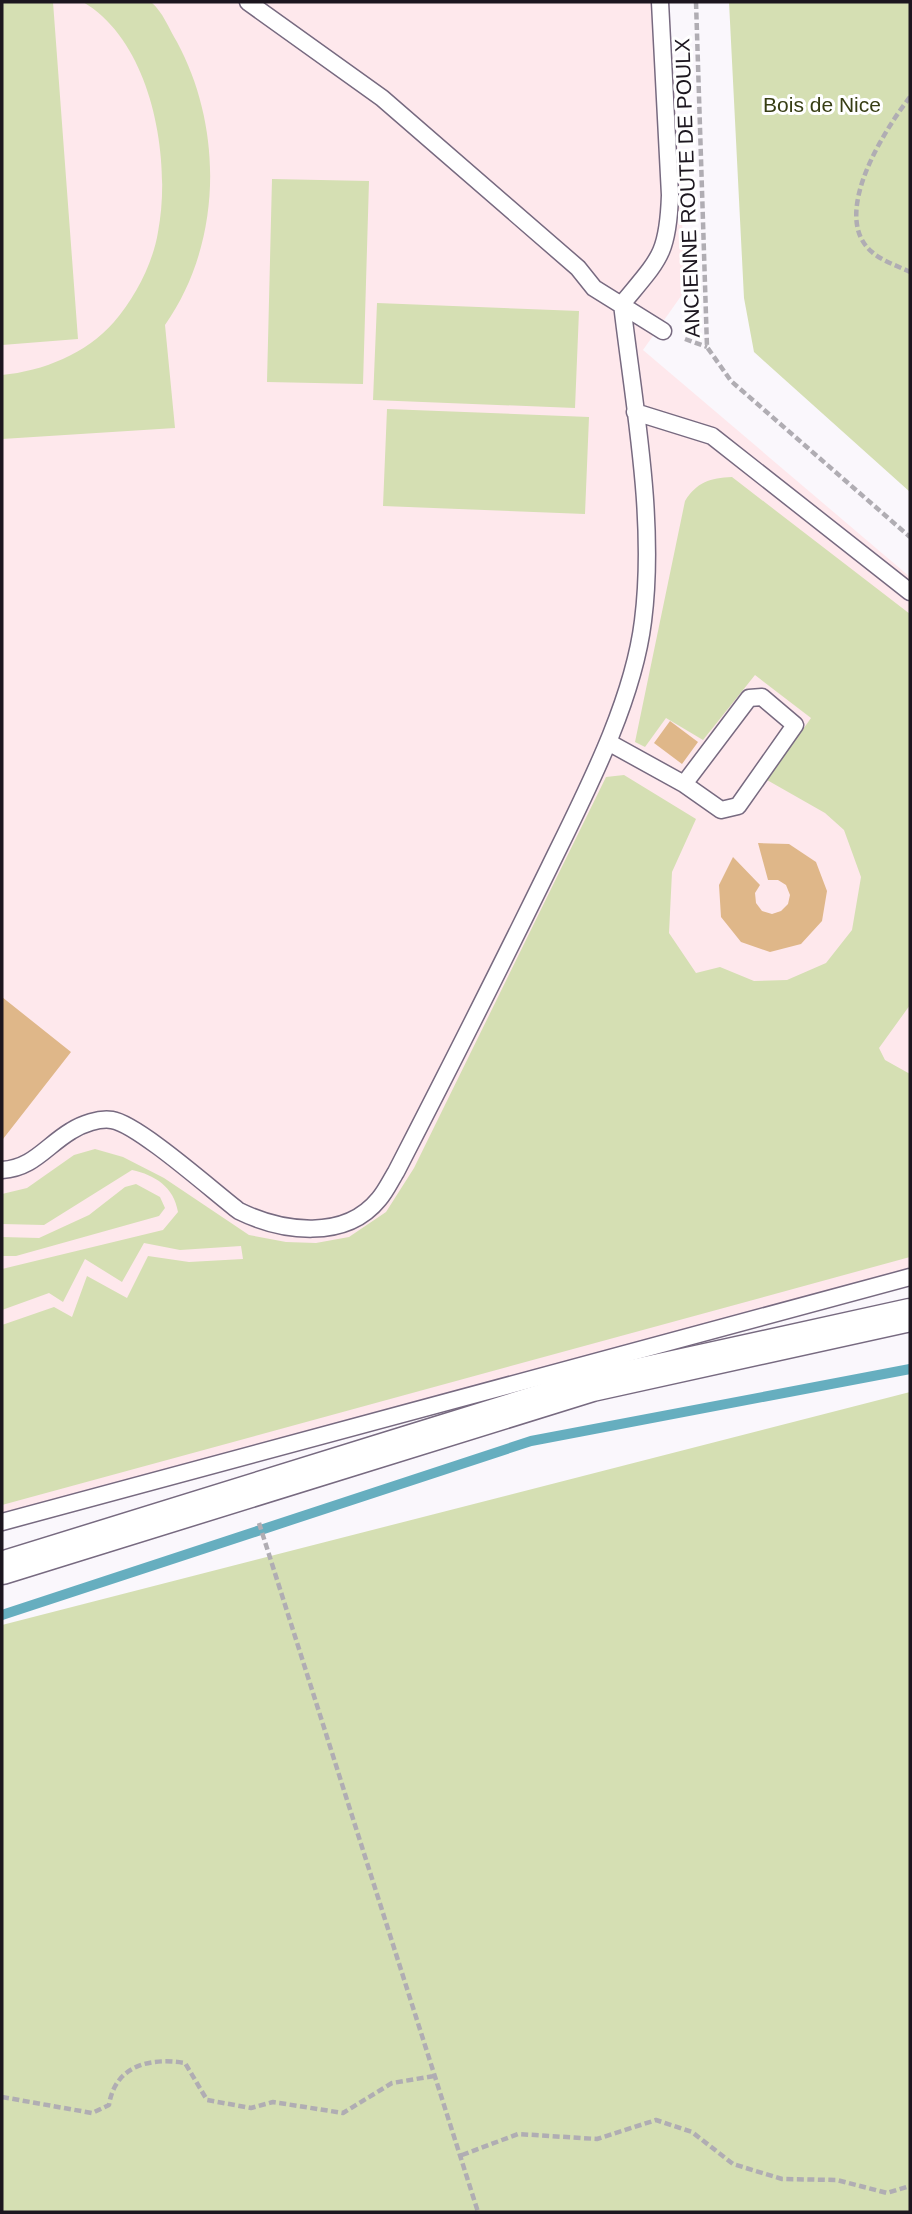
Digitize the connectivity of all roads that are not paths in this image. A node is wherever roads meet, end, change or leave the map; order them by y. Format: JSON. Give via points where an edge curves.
{"nodes":[{"id":1,"x":248,"y":2,"type":"edge"},
{"id":2,"x":660,"y":2,"type":"edge"},
{"id":3,"x":622,"y":304,"type":"junction"},
{"id":4,"x":663,"y":331,"type":"dead end"},
{"id":5,"x":635,"y":412,"type":"junction"},
{"id":6,"x":910,"y":592,"type":"edge"},
{"id":7,"x":608,"y":742,"type":"junction"},
{"id":8,"x":684,"y":784,"type":"junction"},
{"id":9,"x":2,"y":1170,"type":"edge"},
{"id":10,"x":910,"y":1277,"type":"edge"},
{"id":11,"x":910,"y":1315,"type":"edge"},
{"id":12,"x":2,"y":1522,"type":"edge"},
{"id":13,"x":2,"y":1568,"type":"edge"}],
"edges":[{"from":1,"to":3,"type":"lane","via":[[382,98],[578,268],[594,288]]},
{"from":2,"to":3,"type":"lane","via":[[669,226],[663,253]]},
{"from":3,"to":4,"type":"lane"},
{"from":3,"to":5,"type":"lane"},
{"from":5,"to":6,"type":"lane","via":[[712,436]]},
{"from":5,"to":7,"type":"lane","via":[[647,571],[643,623]]},
{"from":7,"to":8,"type":"lane"},
{"from":7,"to":9,"type":"lane","via":[[421,1125],[385,1190],[365,1212],[350,1221],[298,1230],[258,1220],[239,1211],[134,1128],[112,1120],[93,1121],[71,1131],[36,1160]]},
{"from":8,"to":8,"type":"lane","via":[[749,698],[762,697],[795,725],[738,806],[721,810]]},
{"from":10,"to":12,"type":"lane"},
{"from":11,"to":13,"type":"street","via":[[592,1385]]}]}
